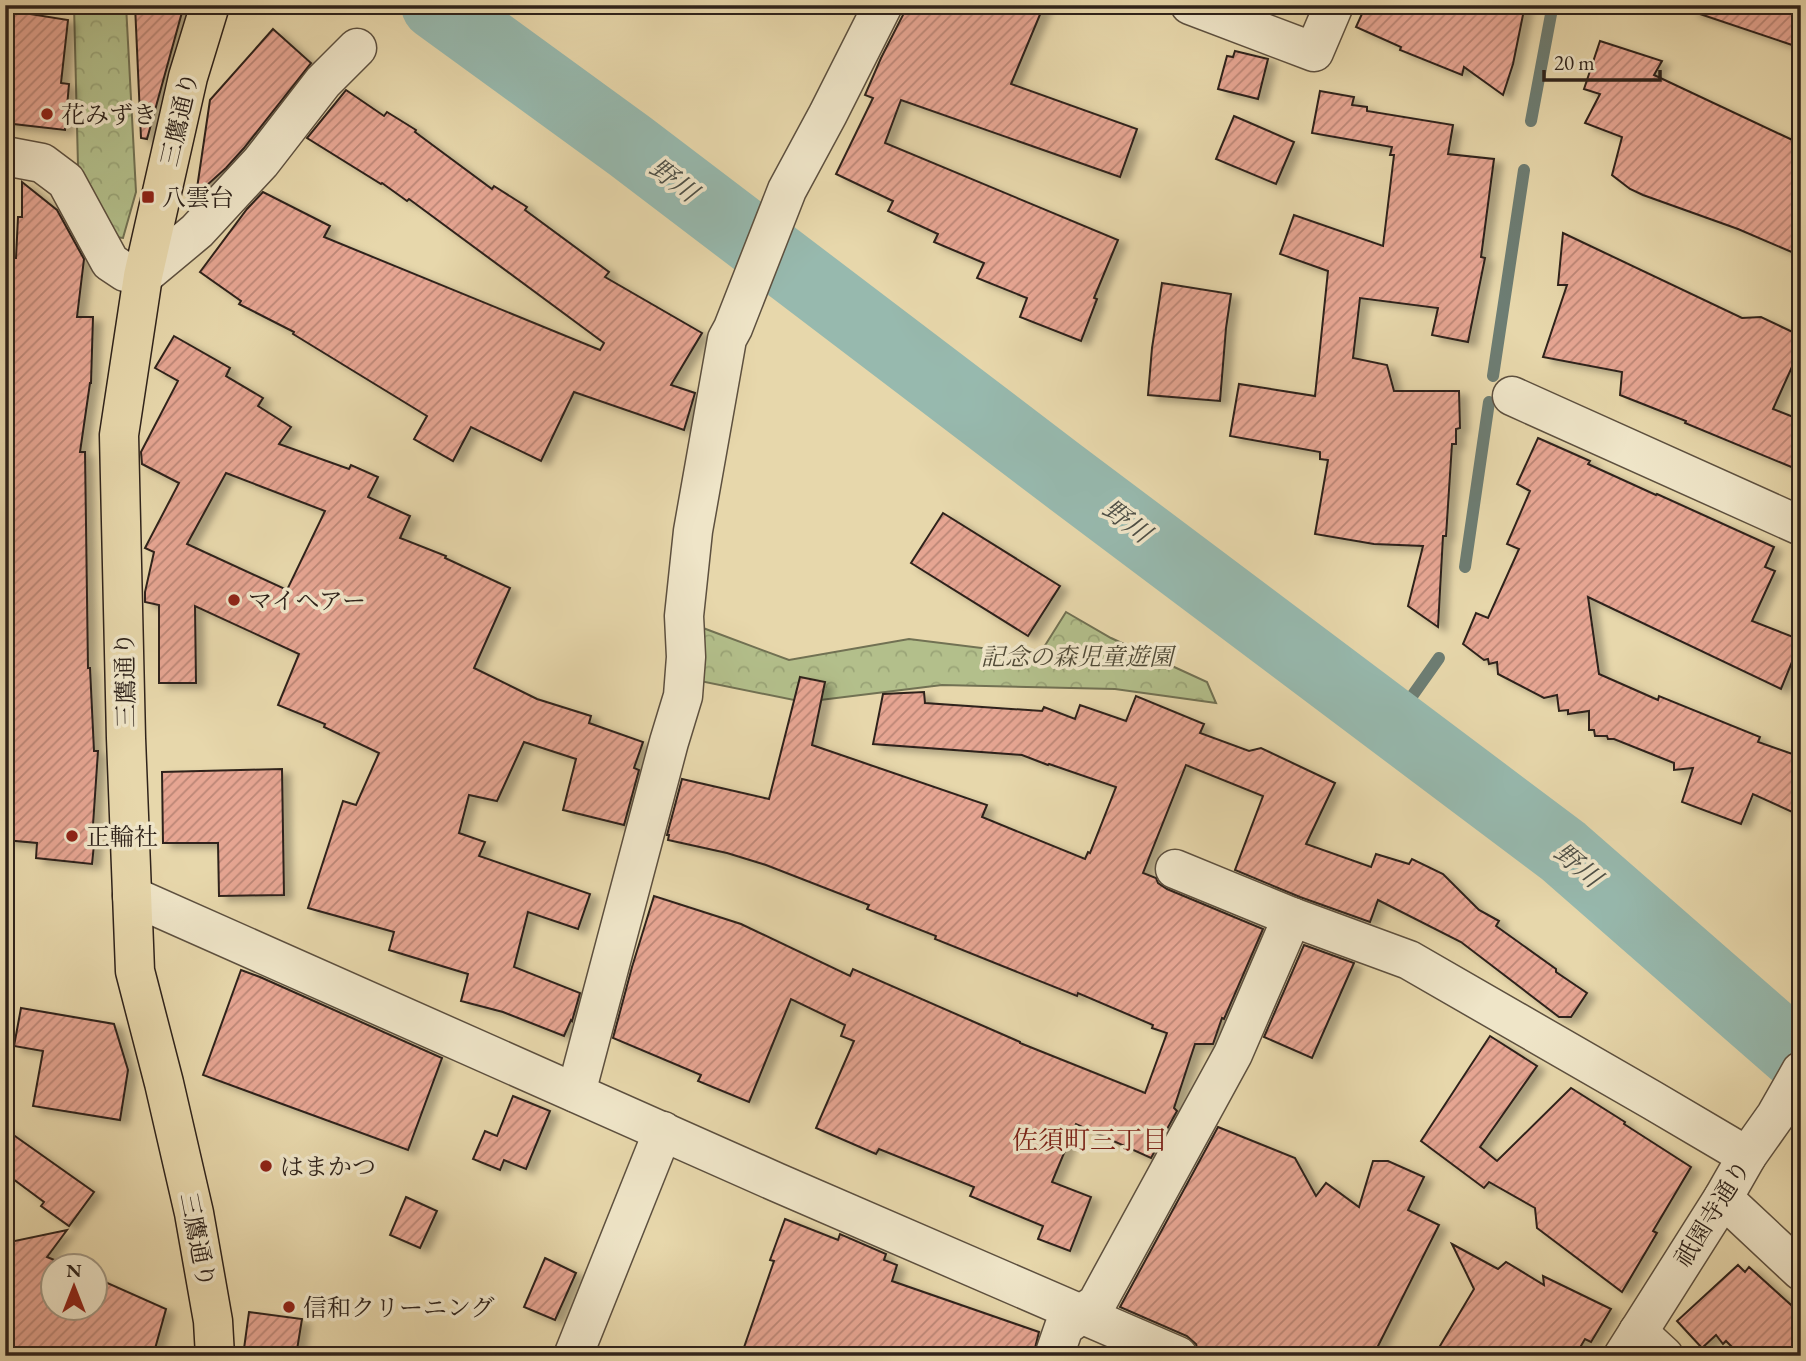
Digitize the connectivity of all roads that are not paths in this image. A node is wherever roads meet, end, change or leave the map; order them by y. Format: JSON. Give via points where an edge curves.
{"nodes":[{"id":1,"x":209,"y":5,"type":"edge"},
{"id":2,"x":883,"y":5,"type":"edge"},
{"id":3,"x":1190,"y":5,"type":"edge"},
{"id":4,"x":1334,"y":5,"type":"edge"},
{"id":5,"x":357,"y":48,"type":"dead end"},
{"id":6,"x":5,"y":156,"type":"edge"},
{"id":7,"x":143,"y":276,"type":"junction"},
{"id":8,"x":1512,"y":396,"type":"dead end"},
{"id":9,"x":1801,"y":526,"type":"edge"},
{"id":10,"x":1175,"y":869,"type":"dead end"},
{"id":11,"x":132,"y":895,"type":"junction"},
{"id":12,"x":1292,"y":917,"type":"junction"},
{"id":13,"x":1801,"y":1071,"type":"edge"},
{"id":14,"x":576,"y":1093,"type":"junction"},
{"id":15,"x":663,"y":1131,"type":"junction"},
{"id":16,"x":1747,"y":1156,"type":"junction"},
{"id":17,"x":1723,"y":1198,"type":"junction"},
{"id":18,"x":1801,"y":1271,"type":"edge"},
{"id":19,"x":1081,"y":1314,"type":"junction"},
{"id":20,"x":1642,"y":1348,"type":"edge"},
{"id":21,"x":215,"y":1356,"type":"edge"},
{"id":22,"x":573,"y":1356,"type":"edge"},
{"id":23,"x":1054,"y":1356,"type":"edge"},
{"id":24,"x":1178,"y":1356,"type":"edge"}],
"edges":[{"from":1,"to":7,"type":"main road","name":"三鷹通り","via":[[188,76]]},
{"from":2,"to":14,"type":"street","via":[[787,190],[727,339],[693,531],[684,616],[683,696]]},
{"from":3,"to":4,"type":"street","via":[[1314,52]]},
{"from":5,"to":7,"type":"street","via":[[197,231]]},
{"from":6,"to":7,"type":"street","via":[[42,163],[66,181],[110,262]]},
{"from":7,"to":11,"type":"main road","name":"三鷹通り","via":[[119,435]]},
{"from":8,"to":9,"type":"street"},
{"from":10,"to":12,"type":"street"},
{"from":11,"to":14,"type":"street"},
{"from":11,"to":21,"type":"main road","name":"三鷹通り","via":[[135,971],[194,1213],[214,1321]]},
{"from":12,"to":16,"type":"street","via":[[1409,960]]},
{"from":12,"to":19,"type":"street","via":[[1233,1054],[1097,1303]]},
{"from":13,"to":16,"type":"street","name":"祇園寺通り"},
{"from":14,"to":15,"type":"street"},
{"from":15,"to":19,"type":"street"},
{"from":15,"to":22,"type":"street"},
{"from":16,"to":17,"type":"street","name":"祇園寺通り"},
{"from":17,"to":18,"type":"street"},
{"from":17,"to":20,"type":"street","name":"祇園寺通り"},
{"from":19,"to":23,"type":"street","via":[[1064,1326]]},
{"from":19,"to":24,"type":"street"}]}
